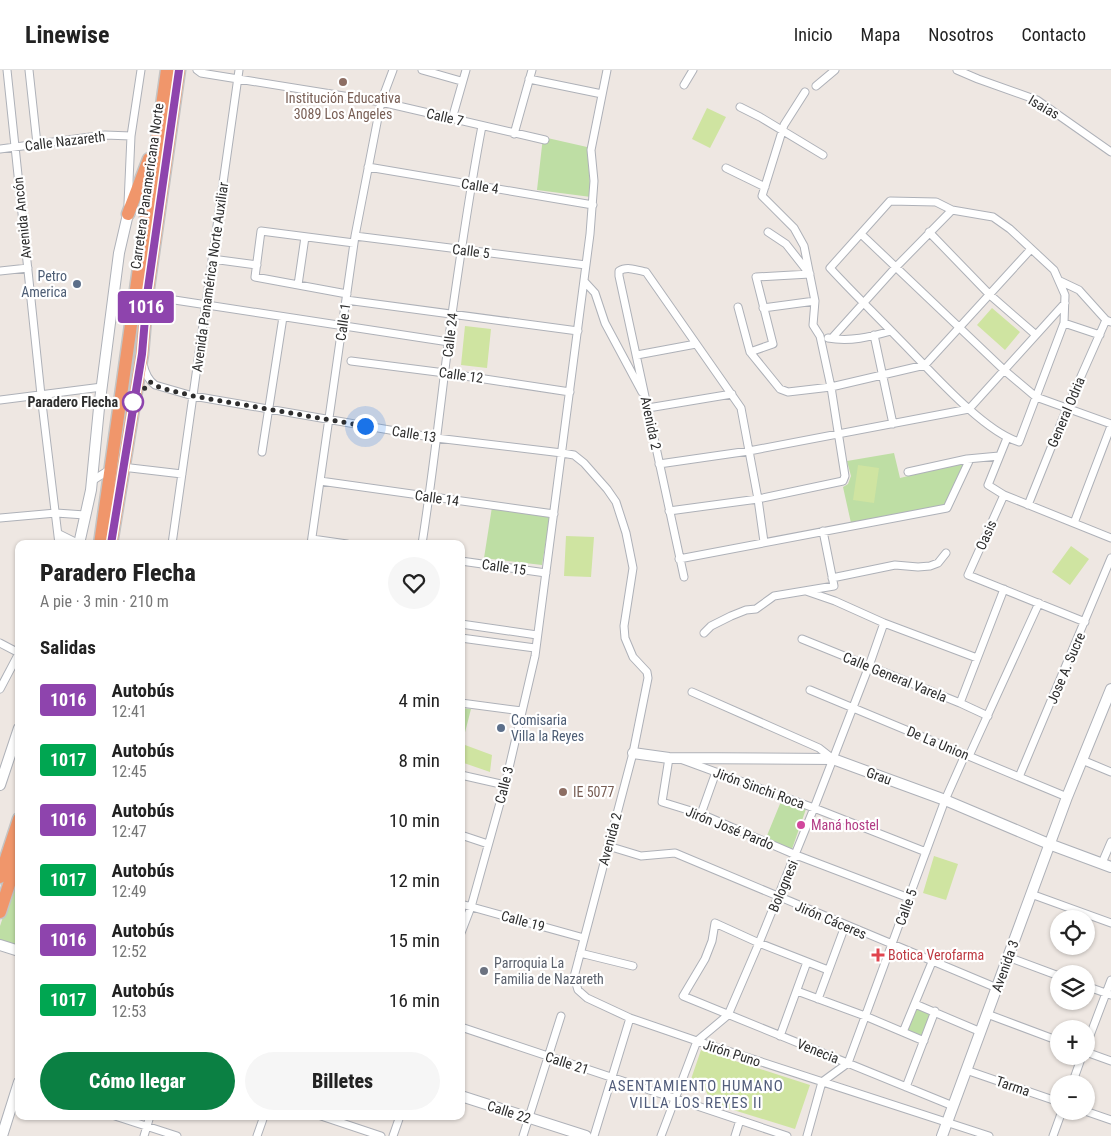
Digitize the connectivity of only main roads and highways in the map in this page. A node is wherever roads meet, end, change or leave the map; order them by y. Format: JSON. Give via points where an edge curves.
{"nodes":[{"id":1,"x":167,"y":70,"type":"edge"},
{"id":2,"x":179,"y":70,"type":"edge"},
{"id":3,"x":157,"y":138,"type":"junction"},
{"id":4,"x":128,"y":214,"type":"road end"},
{"id":5,"x":117,"y":468,"type":"junction"},
{"id":6,"x":101,"y":540,"type":"edge"},
{"id":7,"x":111,"y":540,"type":"edge"},
{"id":8,"x":15,"y":831,"type":"edge"},
{"id":9,"x":15,"y":866,"type":"edge"},
{"id":10,"x":0,"y":877,"type":"edge"},
{"id":11,"x":0,"y":912,"type":"edge"}],
"edges":[{"from":1,"to":3,"type":"highway","name":"Carretera Panamericana Norte"},
{"from":2,"to":5,"type":"highway","name":"Carretera Panamericana Norte","via":[[147,295],[142,354]]},
{"from":3,"to":4,"type":"highway"},
{"from":3,"to":5,"type":"highway","name":"Carretera Panamericana Norte"},
{"from":5,"to":6,"type":"highway","name":"Carretera Panamericana Norte"},
{"from":5,"to":7,"type":"highway","name":"Carretera Panamericana Norte"},
{"from":8,"to":10,"type":"highway"},
{"from":9,"to":11,"type":"highway"}]}
